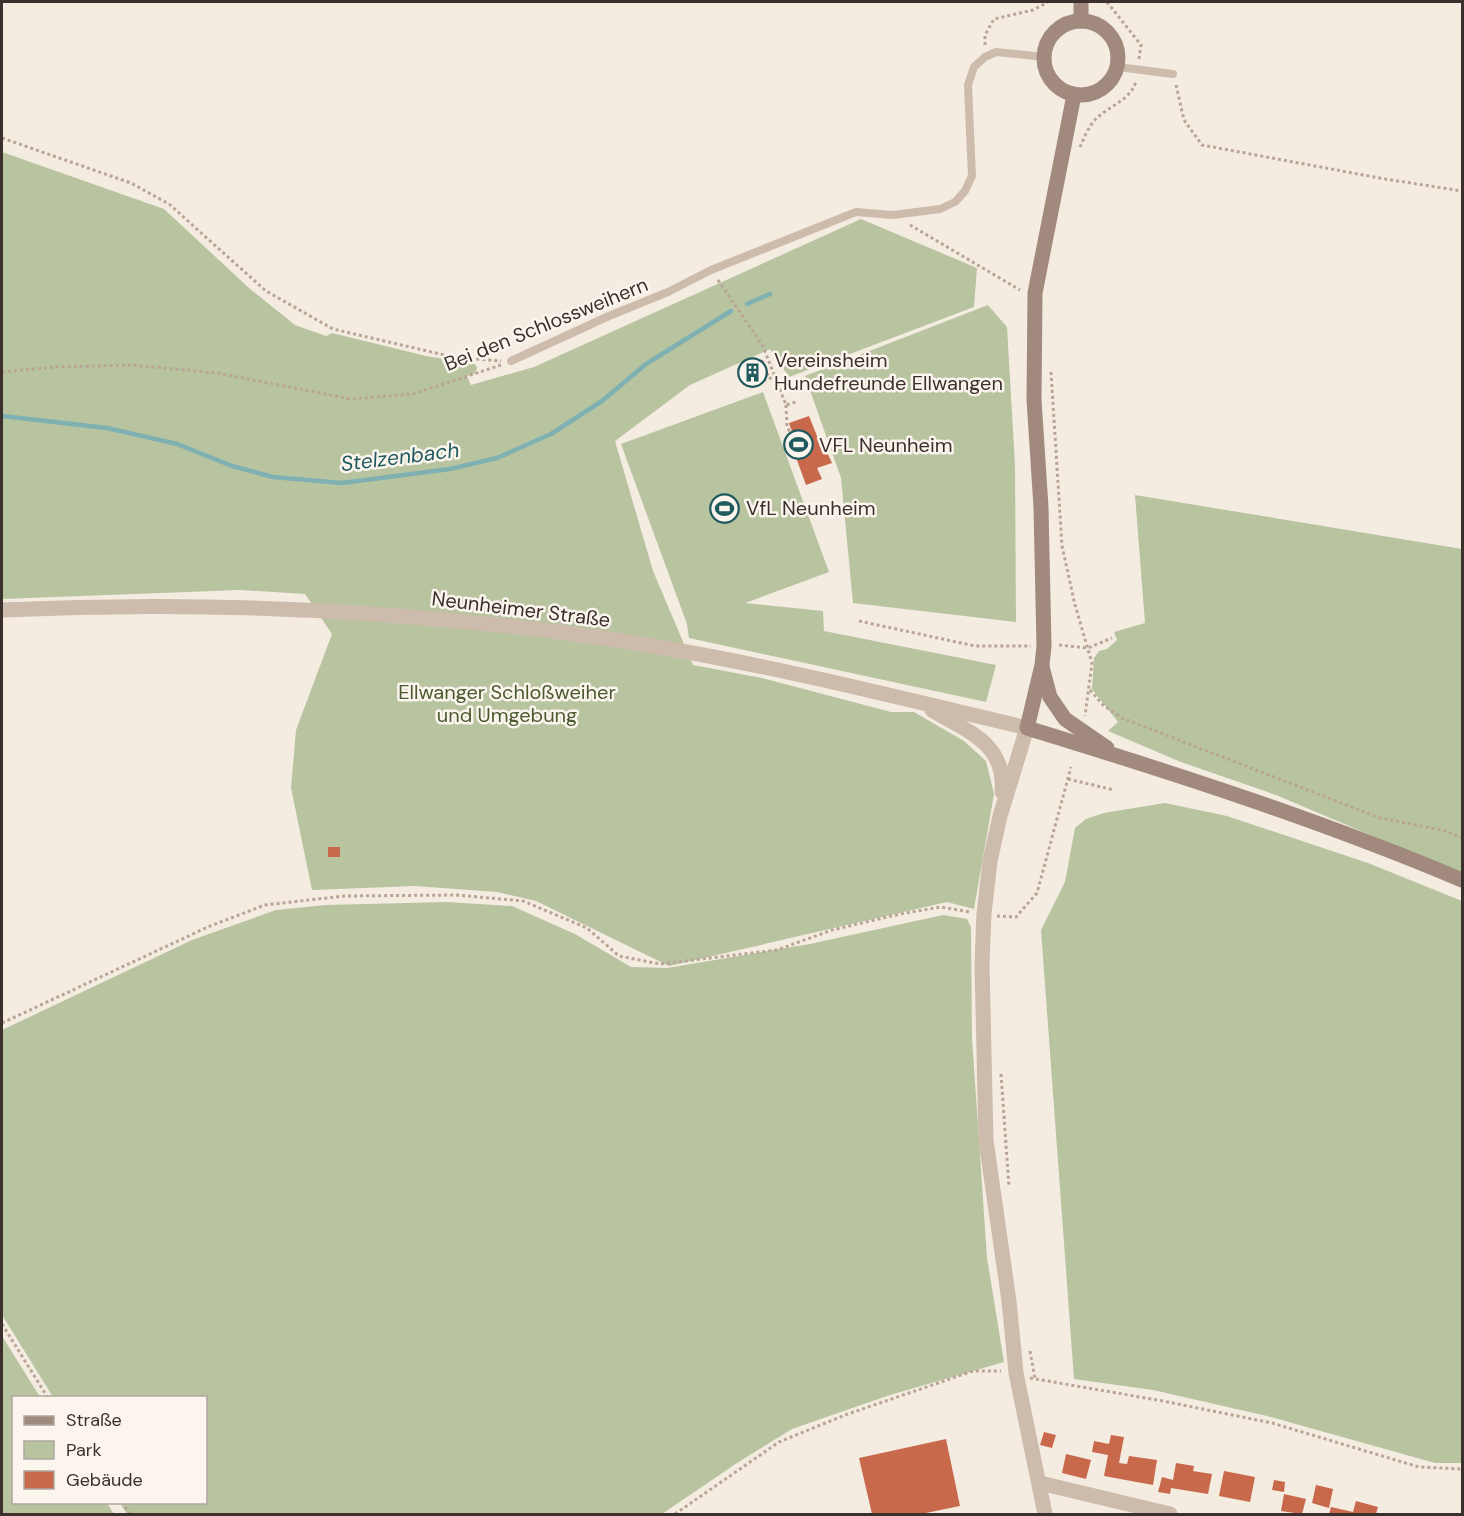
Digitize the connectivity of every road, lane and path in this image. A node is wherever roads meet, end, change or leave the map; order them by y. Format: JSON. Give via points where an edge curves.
{"nodes":[{"id":1,"x":1047,"y":2,"type":"edge"},
{"id":2,"x":1081,"y":2,"type":"edge"},
{"id":3,"x":1081,"y":21,"type":"junction"},
{"id":4,"x":985,"y":57,"type":"junction"},
{"id":5,"x":1044,"y":57,"type":"junction"},
{"id":6,"x":1118,"y":67,"type":"junction"},
{"id":7,"x":1173,"y":74,"type":"joint"},
{"id":8,"x":1074,"y":95,"type":"junction"},
{"id":9,"x":2,"y":138,"type":"edge"},
{"id":10,"x":1462,"y":191,"type":"edge"},
{"id":11,"x":893,"y":215,"type":"junction"},
{"id":12,"x":711,"y":270,"type":"junction"},
{"id":13,"x":1035,"y":293,"type":"junction"},
{"id":14,"x":512,"y":361,"type":"junction"},
{"id":15,"x":1050,"y":365,"type":"dead end"},
{"id":16,"x":2,"y":372,"type":"edge"},
{"id":17,"x":776,"y":376,"type":"junction"},
{"id":18,"x":753,"y":382,"type":"dead end"},
{"id":19,"x":796,"y":402,"type":"dead end"},
{"id":20,"x":786,"y":405,"type":"junction"},
{"id":21,"x":792,"y":437,"type":"dead end"},
{"id":22,"x":2,"y":609,"type":"edge"},
{"id":23,"x":859,"y":621,"type":"dead end"},
{"id":24,"x":1112,"y":639,"type":"dead end"},
{"id":25,"x":1044,"y":646,"type":"junction"},
{"id":26,"x":1088,"y":648,"type":"junction"},
{"id":27,"x":1042,"y":665,"type":"junction"},
{"id":28,"x":1089,"y":690,"type":"junction"},
{"id":29,"x":919,"y":702,"type":"junction"},
{"id":30,"x":1085,"y":716,"type":"dead end"},
{"id":31,"x":1027,"y":728,"type":"junction"},
{"id":32,"x":1116,"y":755,"type":"junction"},
{"id":33,"x":1071,"y":767,"type":"dead end"},
{"id":34,"x":1068,"y":779,"type":"junction"},
{"id":35,"x":1114,"y":790,"type":"dead end"},
{"id":36,"x":1000,"y":816,"type":"junction"},
{"id":37,"x":1462,"y":838,"type":"edge"},
{"id":38,"x":1462,"y":880,"type":"edge"},
{"id":39,"x":984,"y":914,"type":"junction"},
{"id":40,"x":1001,"y":917,"type":"dead end"},
{"id":41,"x":2,"y":1023,"type":"edge"},
{"id":42,"x":1001,"y":1074,"type":"dead end"},
{"id":43,"x":1009,"y":1187,"type":"dead end"},
{"id":44,"x":2,"y":1324,"type":"edge"},
{"id":45,"x":1029,"y":1346,"type":"dead end"},
{"id":46,"x":1016,"y":1373,"type":"junction"},
{"id":47,"x":47,"y":1396,"type":"edge"},
{"id":48,"x":1462,"y":1469,"type":"edge"},
{"id":49,"x":1040,"y":1483,"type":"junction"},
{"id":50,"x":675,"y":1515,"type":"edge"},
{"id":51,"x":1045,"y":1515,"type":"edge"},
{"id":52,"x":1170,"y":1515,"type":"edge"}],
"edges":[{"from":1,"to":4,"type":"path","via":[[1033,10],[994,19],[985,35]]},
{"from":2,"to":3,"type":"main road"},
{"from":3,"to":5,"type":"main road","via":[[1058,29],[1048,41]]},
{"from":3,"to":6,"type":"main road","via":[[1108,31],[1118,48]]},
{"from":4,"to":5,"type":"lane","via":[[996,52]]},
{"from":4,"to":11,"type":"lane","name":"Bei den Schlossweihern","via":[[974,67],[968,85],[972,176],[965,191],[955,202],[940,208]]},
{"from":5,"to":8,"type":"main road","via":[[1052,81]]},
{"from":6,"to":7,"type":"lane"},
{"from":6,"to":8,"type":"main road","via":[[1102,90]]},
{"from":7,"to":10,"type":"path","via":[[1184,120],[1202,145]]},
{"from":8,"to":13,"type":"main road"},
{"from":9,"to":14,"type":"path","via":[[131,183],[169,204],[266,291],[333,329],[453,357]]},
{"from":11,"to":12,"type":"lane","name":"Bei den Schlossweihern","via":[[856,212]]},
{"from":11,"to":13,"type":"path","via":[[1021,291]]},
{"from":12,"to":14,"type":"lane","name":"Bei den Schlossweihern"},
{"from":12,"to":17,"type":"path","via":[[763,346]]},
{"from":13,"to":25,"type":"main road","via":[[1034,400]]},
{"from":14,"to":16,"type":"path","name":"Bei den Schlossweihern","via":[[413,394],[351,399],[217,373],[133,365]]},
{"from":15,"to":26,"type":"path","via":[[1062,546]]},
{"from":17,"to":18,"type":"path"},
{"from":17,"to":20,"type":"path"},
{"from":19,"to":20,"type":"path"},
{"from":20,"to":21,"type":"path"},
{"from":22,"to":29,"type":"street","name":"Neunheimer Straße","via":[[269,608],[479,623],[574,634],[740,662]]},
{"from":23,"to":25,"type":"path","via":[[975,646]]},
{"from":24,"to":26,"type":"path"},
{"from":25,"to":26,"type":"path"},
{"from":25,"to":27,"type":"main road"},
{"from":26,"to":28,"type":"path","via":[[1092,663]]},
{"from":27,"to":31,"type":"main road"},
{"from":27,"to":32,"type":"main road","via":[[1050,697],[1065,719]]},
{"from":28,"to":30,"type":"path"},
{"from":28,"to":37,"type":"path","via":[[1122,718],[1380,818],[1446,831]]},
{"from":29,"to":31,"type":"street","name":"Neunheimer Straße"},
{"from":29,"to":36,"type":"street","via":[[986,743],[1003,776]]},
{"from":31,"to":32,"type":"main road"},
{"from":31,"to":36,"type":"street"},
{"from":32,"to":38,"type":"main road","via":[[1330,826]]},
{"from":33,"to":34,"type":"path"},
{"from":34,"to":35,"type":"path"},
{"from":34,"to":40,"type":"path","via":[[1037,893],[1016,917]]},
{"from":36,"to":39,"type":"street"},
{"from":39,"to":41,"type":"path","via":[[941,907],[831,930],[777,950],[660,964],[620,956],[588,928],[523,901],[456,895],[344,896],[265,905],[210,926]]},
{"from":39,"to":46,"type":"street","via":[[986,1142]]},
{"from":42,"to":43,"type":"path"},
{"from":44,"to":47,"type":"path"},
{"from":45,"to":48,"type":"path","via":[[1035,1379],[1272,1423],[1419,1467]]},
{"from":46,"to":49,"type":"street"},
{"from":46,"to":50,"type":"path","via":[[973,1371],[779,1442]]},
{"from":49,"to":51,"type":"street"},
{"from":49,"to":52,"type":"street"}]}
